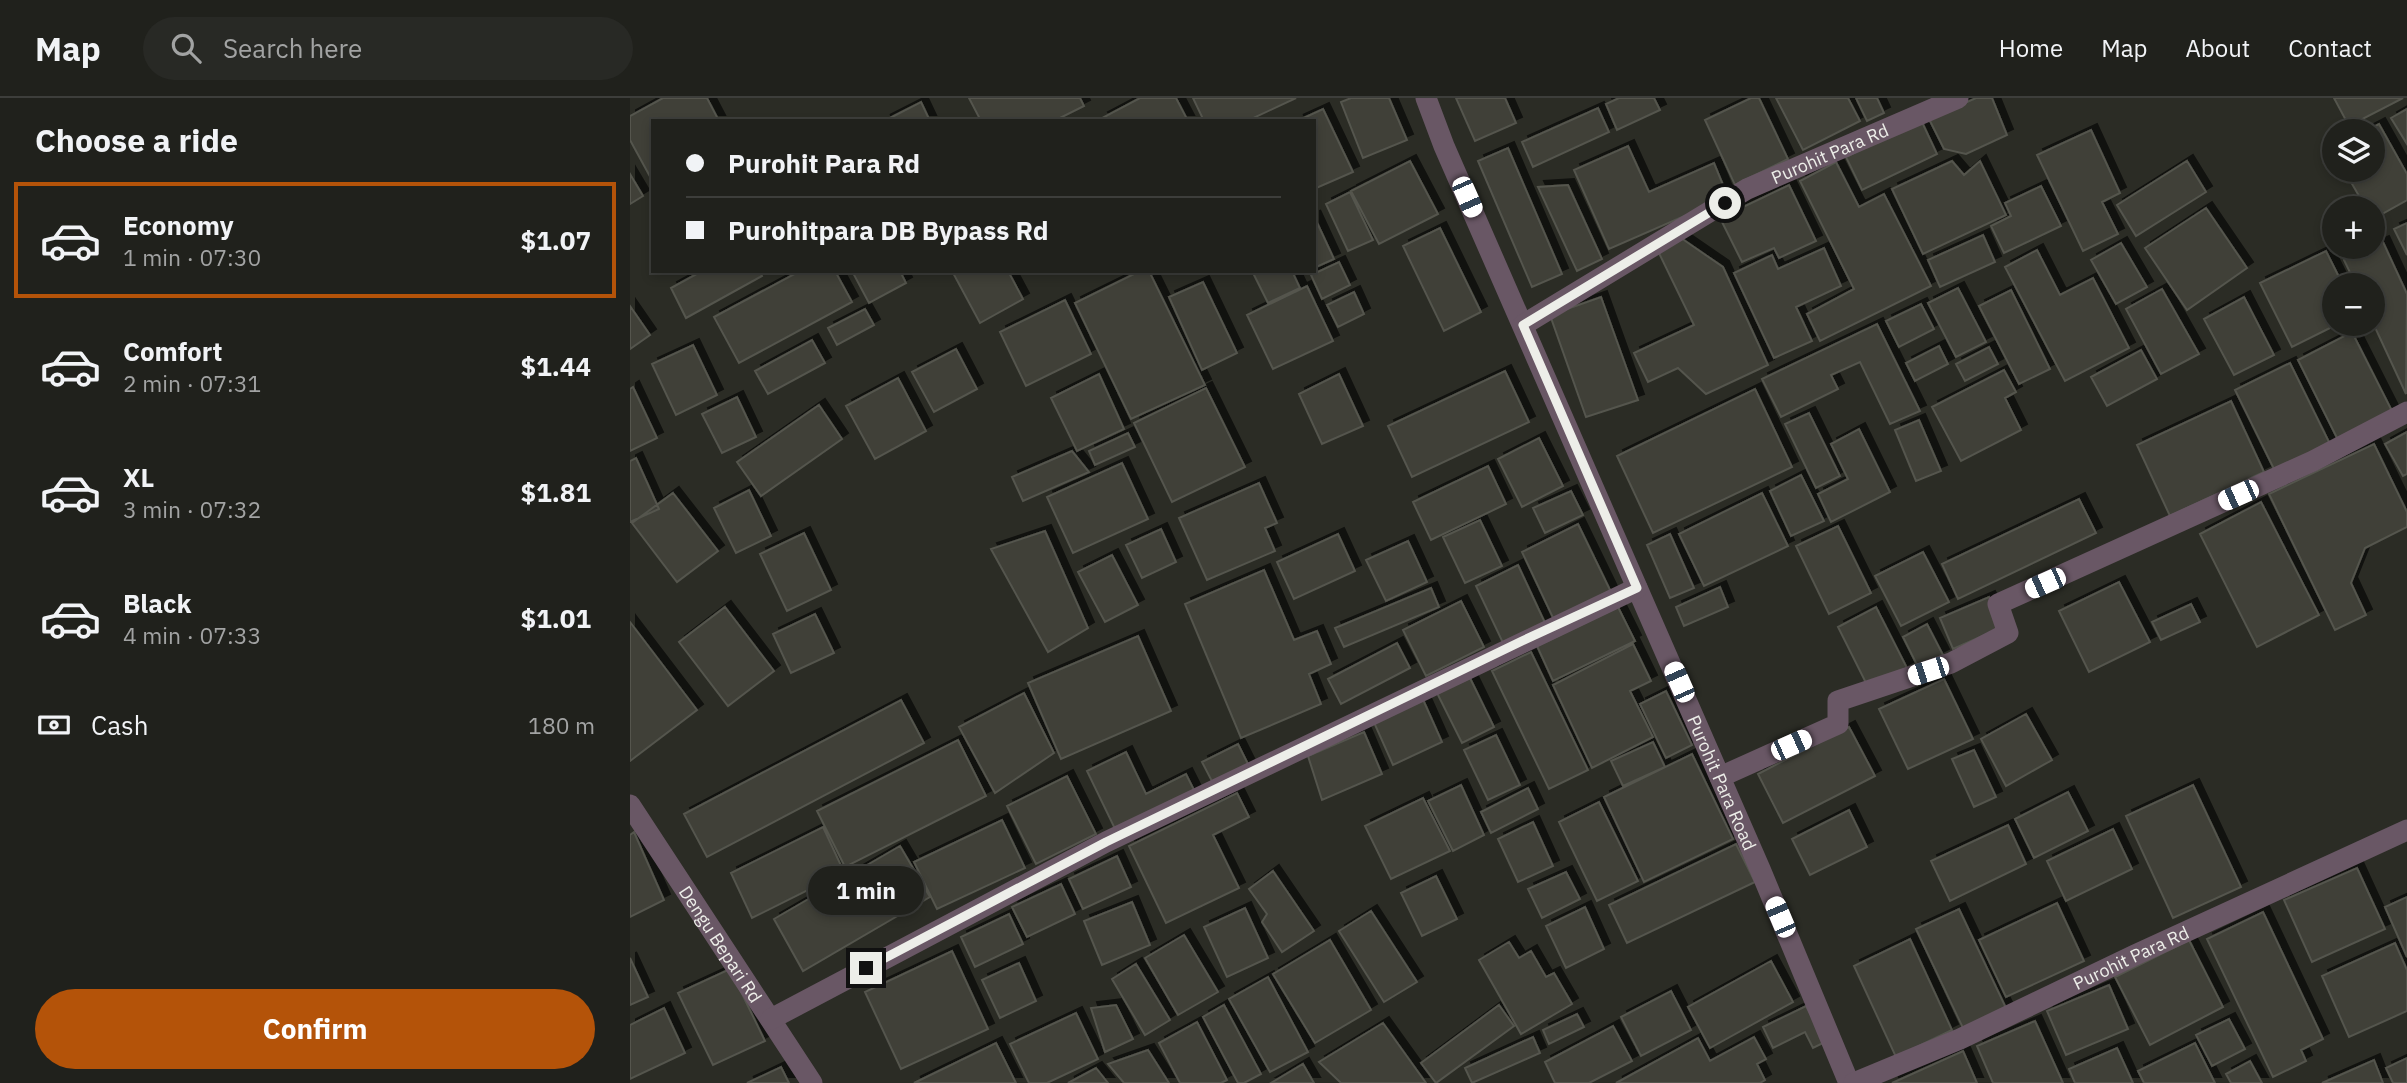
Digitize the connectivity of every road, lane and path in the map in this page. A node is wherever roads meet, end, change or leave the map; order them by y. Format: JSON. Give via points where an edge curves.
{"nodes":[{"id":1,"x":1426,"y":98,"type":"edge"},
{"id":2,"x":1958,"y":98,"type":"edge"},
{"id":3,"x":1523,"y":325,"type":"junction"},
{"id":4,"x":2407,"y":412,"type":"edge"},
{"id":5,"x":1637,"y":588,"type":"junction"},
{"id":6,"x":1720,"y":777,"type":"junction"},
{"id":7,"x":633,"y":813,"type":"edge"},
{"id":8,"x":2407,"y":830,"type":"edge"},
{"id":9,"x":771,"y":1019,"type":"junction"},
{"id":10,"x":812,"y":1083,"type":"edge"},
{"id":11,"x":1851,"y":1083,"type":"edge"}],
"edges":[{"from":1,"to":3,"type":"street","name":"Purohit Para Road"},
{"from":2,"to":3,"type":"street","name":"Purohit Para Rd","via":[[1747,189]]},
{"from":3,"to":5,"type":"street","name":"Purohit Para Road"},
{"from":4,"to":6,"type":"street","via":[[2313,461],[1998,604],[2008,633],[1951,663],[1838,701],[1838,724]]},
{"from":5,"to":6,"type":"street","name":"Purohit Para Road"},
{"from":5,"to":9,"type":"street","via":[[1106,842]]},
{"from":6,"to":11,"type":"street","name":"Purohit Para Road"},
{"from":7,"to":9,"type":"street","name":"Dengu Bepari Rd"},
{"from":8,"to":11,"type":"street","name":"Purohit Para Rd","via":[[1960,1039]]},
{"from":9,"to":10,"type":"street","name":"Dengu Bepari Rd"}]}
